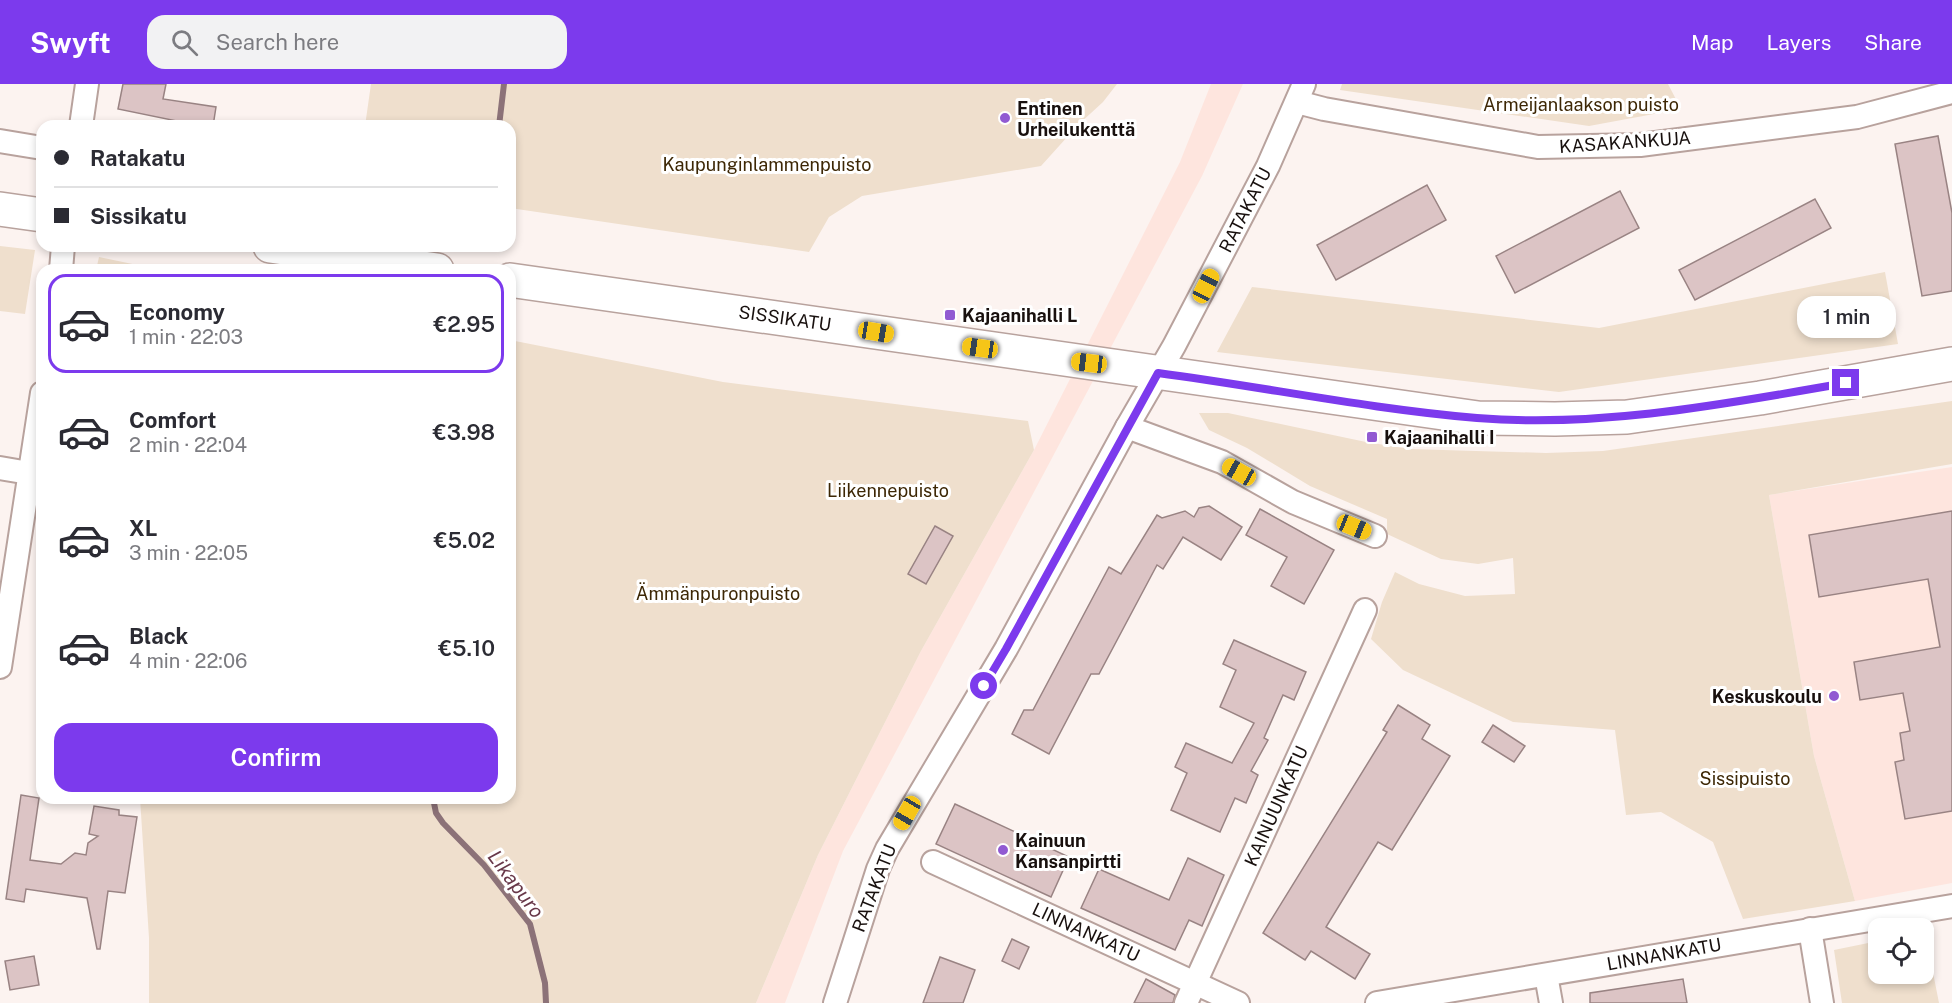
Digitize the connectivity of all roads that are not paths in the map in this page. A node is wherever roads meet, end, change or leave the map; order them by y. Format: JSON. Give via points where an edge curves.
{"nodes":[{"id":1,"x":87,"y":84,"type":"edge"},
{"id":2,"x":1952,"y":92,"type":"edge"},
{"id":3,"x":1301,"y":93,"type":"edge"},
{"id":4,"x":82,"y":120,"type":"edge"},
{"id":5,"x":0,"y":141,"type":"edge"},
{"id":6,"x":36,"y":147,"type":"edge"},
{"id":7,"x":0,"y":209,"type":"edge"},
{"id":8,"x":36,"y":214,"type":"edge"},
{"id":9,"x":312,"y":252,"type":"edge"},
{"id":10,"x":395,"y":264,"type":"edge"},
{"id":11,"x":516,"y":281,"type":"edge"},
{"id":12,"x":1952,"y":364,"type":"edge"},
{"id":13,"x":1158,"y":373,"type":"junction"},
{"id":14,"x":1127,"y":427,"type":"junction"},
{"id":15,"x":36,"y":430,"type":"edge"},
{"id":16,"x":0,"y":468,"type":"edge"},
{"id":17,"x":29,"y":473,"type":"junction"},
{"id":18,"x":1375,"y":536,"type":"dead end"},
{"id":19,"x":1365,"y":610,"type":"dead end"},
{"id":20,"x":0,"y":667,"type":"edge"},
{"id":21,"x":933,"y":862,"type":"dead end"},
{"id":22,"x":1952,"y":906,"type":"edge"},
{"id":23,"x":1810,"y":929,"type":"junction"},
{"id":24,"x":1546,"y":975,"type":"junction"},
{"id":25,"x":1191,"y":993,"type":"edge"},
{"id":26,"x":835,"y":1003,"type":"edge"},
{"id":27,"x":1239,"y":1003,"type":"edge"},
{"id":28,"x":1377,"y":1003,"type":"edge"},
{"id":29,"x":1551,"y":1003,"type":"edge"},
{"id":30,"x":1822,"y":1003,"type":"edge"}],
"edges":[{"from":1,"to":4,"type":"street"},
{"from":2,"to":3,"type":"street","name":"KASAKANKUJA","via":[[1857,117],[1640,145],[1549,147],[1347,113]]},
{"from":3,"to":13,"type":"street","name":"RATAKATU","via":[[1268,166]]},
{"from":5,"to":6,"type":"street"},
{"from":7,"to":8,"type":"main road"},
{"from":9,"to":10,"type":"main road"},
{"from":11,"to":13,"type":"main road","name":"SISSIKATU"},
{"from":12,"to":13,"type":"main road","name":"SISSIKATU","via":[[1639,415],[1555,419],[1478,418]]},
{"from":13,"to":14,"type":"street","name":"RATAKATU"},
{"from":14,"to":18,"type":"street","via":[[1222,462],[1293,502]]},
{"from":14,"to":26,"type":"street","name":"RATAKATU","via":[[1006,649],[887,849]]},
{"from":15,"to":17,"type":"street"},
{"from":16,"to":17,"type":"street"},
{"from":17,"to":20,"type":"street"},
{"from":19,"to":25,"type":"street","name":"KAINUUNKATU"},
{"from":21,"to":25,"type":"street","name":"LINNANKATU"},
{"from":22,"to":23,"type":"street","name":"LINNANKATU"},
{"from":23,"to":24,"type":"street","name":"LINNANKATU"},
{"from":23,"to":30,"type":"street"},
{"from":24,"to":28,"type":"street","name":"LINNANKATU"},
{"from":24,"to":29,"type":"street"},
{"from":25,"to":27,"type":"street","name":"LINNANKATU"}]}
